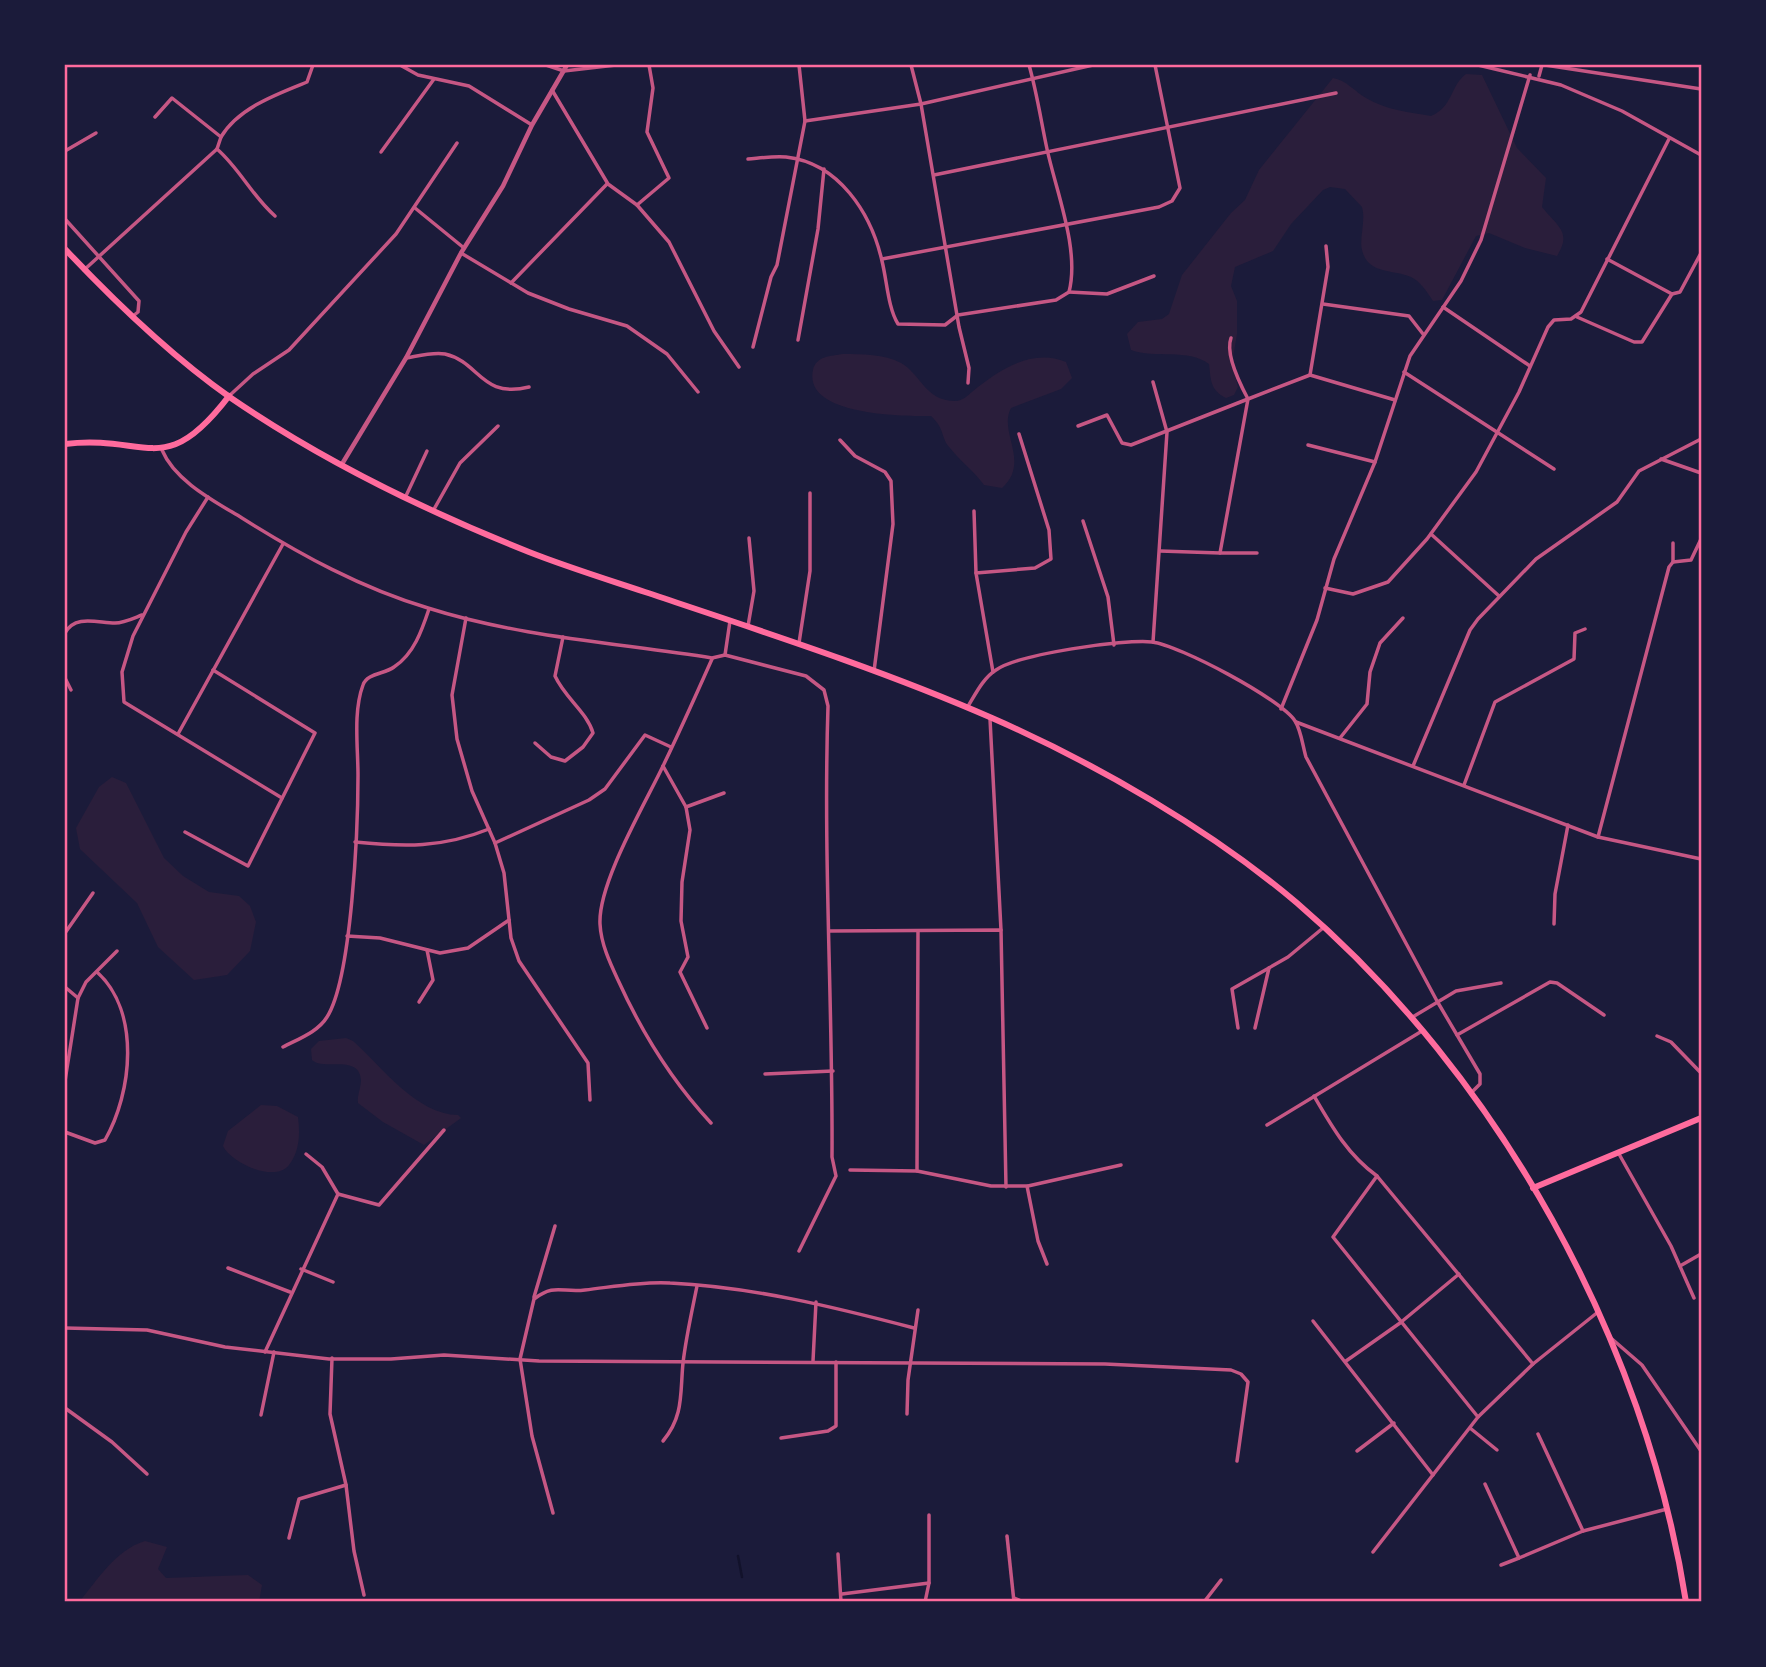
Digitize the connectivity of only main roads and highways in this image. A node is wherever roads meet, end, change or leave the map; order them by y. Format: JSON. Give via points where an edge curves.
{"nodes":[{"id":1,"x":65,"y":249,"type":"edge"},
{"id":2,"x":229,"y":396,"type":"junction"},
{"id":3,"x":65,"y":444,"type":"edge"},
{"id":4,"x":1701,"y":1118,"type":"edge"},
{"id":5,"x":1533,"y":1188,"type":"junction"},
{"id":6,"x":1686,"y":1602,"type":"edge"}],
"edges":[{"from":1,"to":2,"type":"main road","via":[[133,316]]},
{"from":2,"to":3,"type":"main road","via":[[193,435],[176,446],[162,450],[104,442]]},
{"from":2,"to":5,"type":"main road","via":[[342,464],[433,511],[531,553],[799,645],[990,717],[1064,752],[1174,817],[1252,868],[1323,928],[1411,1018],[1471,1093]]},
{"from":4,"to":5,"type":"main road"},
{"from":5,"to":6,"type":"main road","via":[[1612,1339],[1669,1508]]}]}
